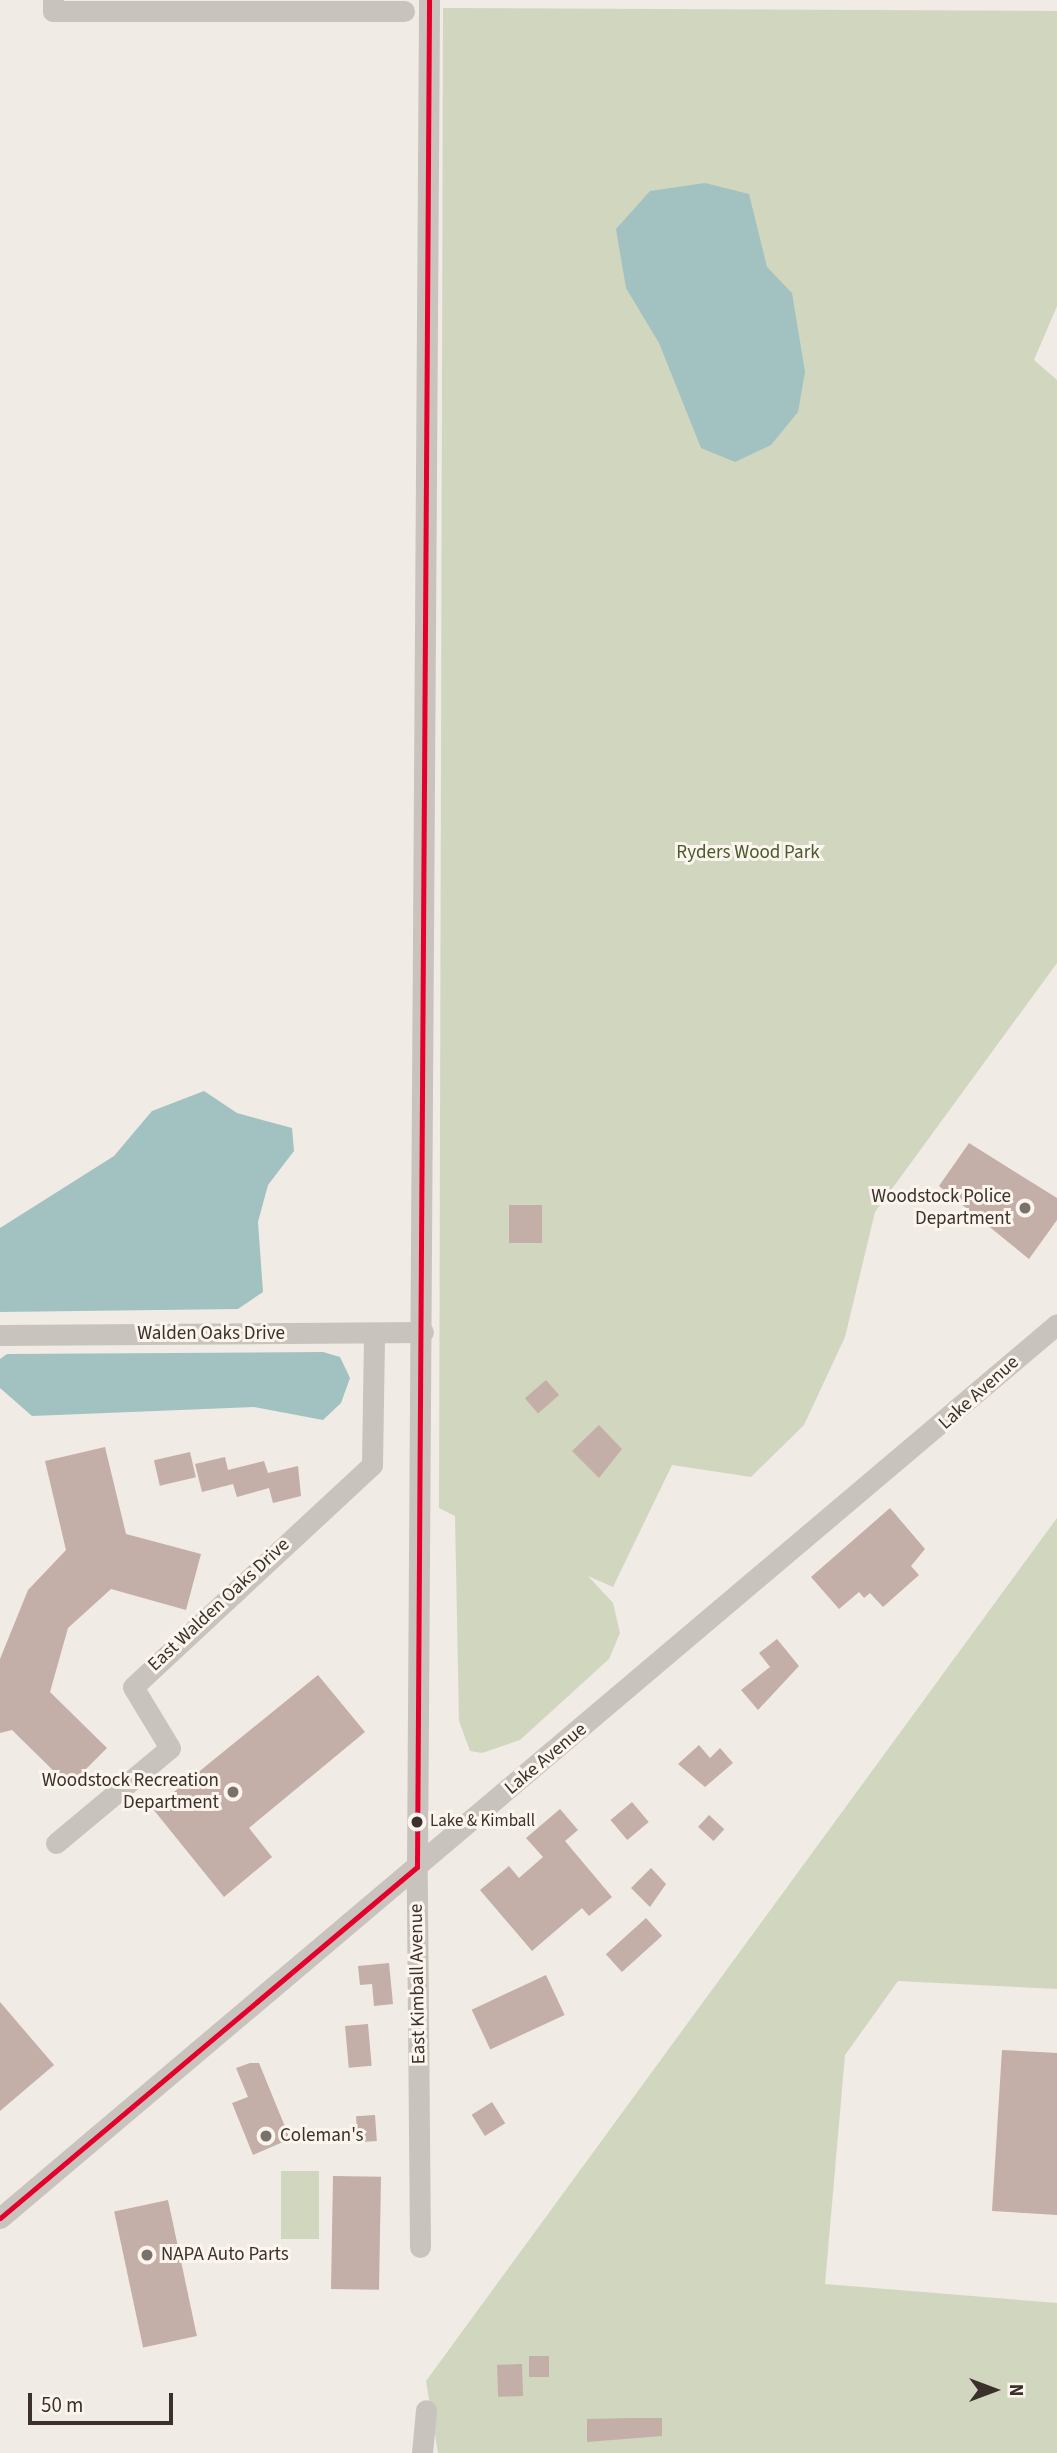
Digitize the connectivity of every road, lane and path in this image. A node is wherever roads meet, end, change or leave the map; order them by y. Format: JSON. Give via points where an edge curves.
{"nodes":[{"id":1,"x":429,"y":0,"type":"edge"},
{"id":2,"x":53,"y":5,"type":"edge"},
{"id":3,"x":404,"y":10,"type":"dead end"},
{"id":4,"x":1057,"y":1324,"type":"edge"},
{"id":5,"x":423,"y":1332,"type":"junction"},
{"id":6,"x":374,"y":1334,"type":"junction"},
{"id":7,"x":0,"y":1335,"type":"edge"},
{"id":8,"x":56,"y":1843,"type":"dead end"},
{"id":9,"x":417,"y":1867,"type":"junction"},
{"id":10,"x":0,"y":2217,"type":"edge"},
{"id":11,"x":421,"y":2247,"type":"dead end"},
{"id":12,"x":426,"y":2410,"type":"dead end"},
{"id":13,"x":422,"y":2453,"type":"edge"}],
"edges":[{"from":1,"to":5,"type":"street","name":"East Kimball Avenue"},
{"from":2,"to":3,"type":"street"},
{"from":4,"to":9,"type":"street","name":"Lake Avenue"},
{"from":5,"to":6,"type":"street","name":"Walden Oaks Drive"},
{"from":5,"to":9,"type":"street","name":"East Kimball Avenue"},
{"from":6,"to":7,"type":"street","name":"Walden Oaks Drive"},
{"from":6,"to":8,"type":"street","name":"East Walden Oaks Drive","via":[[372,1465],[133,1686],[170,1748]]},
{"from":9,"to":10,"type":"street","name":"Lake Avenue"},
{"from":9,"to":11,"type":"street","name":"East Kimball Avenue"},
{"from":12,"to":13,"type":"street"}]}
